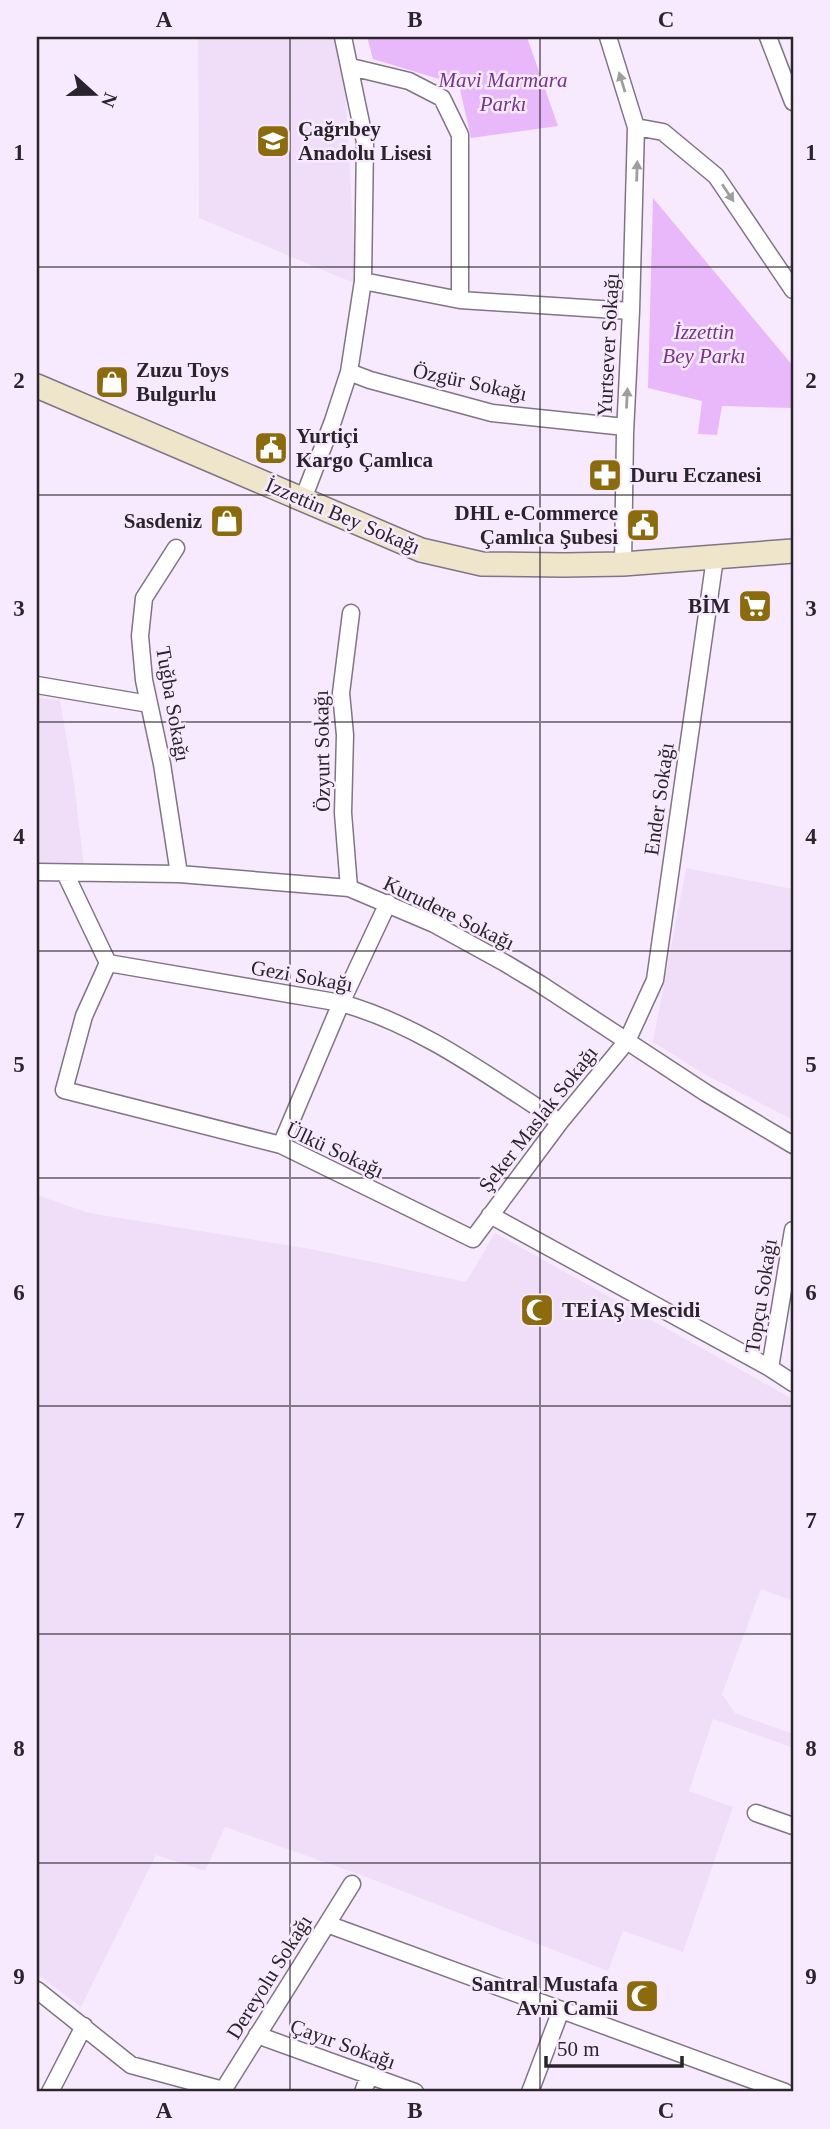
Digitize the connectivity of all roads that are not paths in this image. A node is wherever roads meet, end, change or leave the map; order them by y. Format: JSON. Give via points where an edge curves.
{"nodes":[{"id":1,"x":343,"y":37,"type":"edge"},
{"id":2,"x":608,"y":37,"type":"edge"},
{"id":3,"x":768,"y":37,"type":"edge"},
{"id":4,"x":351,"y":68,"type":"junction"},
{"id":5,"x":793,"y":102,"type":"edge"},
{"id":6,"x":636,"y":127,"type":"junction"},
{"id":7,"x":363,"y":281,"type":"junction"},
{"id":8,"x":793,"y":290,"type":"edge"},
{"id":9,"x":460,"y":300,"type":"junction"},
{"id":10,"x":631,"y":311,"type":"junction"},
{"id":11,"x":349,"y":372,"type":"junction"},
{"id":12,"x":37,"y":386,"type":"edge"},
{"id":13,"x":625,"y":427,"type":"junction"},
{"id":14,"x":303,"y":499,"type":"junction"},
{"id":15,"x":176,"y":548,"type":"dead end"},
{"id":16,"x":793,"y":551,"type":"edge"},
{"id":17,"x":715,"y":558,"type":"junction"},
{"id":18,"x":623,"y":564,"type":"junction"},
{"id":19,"x":351,"y":613,"type":"dead end"},
{"id":20,"x":37,"y":685,"type":"edge"},
{"id":21,"x":149,"y":704,"type":"junction"},
{"id":22,"x":37,"y":872,"type":"edge"},
{"id":23,"x":65,"y":873,"type":"junction"},
{"id":24,"x":179,"y":874,"type":"junction"},
{"id":25,"x":349,"y":888,"type":"junction"},
{"id":26,"x":388,"y":903,"type":"junction"},
{"id":27,"x":108,"y":963,"type":"junction"},
{"id":28,"x":341,"y":1003,"type":"junction"},
{"id":29,"x":627,"y":1041,"type":"junction"},
{"id":30,"x":560,"y":1122,"type":"junction"},
{"id":31,"x":281,"y":1145,"type":"junction"},
{"id":32,"x":793,"y":1145,"type":"edge"},
{"id":33,"x":490,"y":1215,"type":"junction"},
{"id":34,"x":792,"y":1240,"type":"edge"},
{"id":35,"x":770,"y":1368,"type":"junction"},
{"id":36,"x":793,"y":1383,"type":"edge"},
{"id":37,"x":756,"y":1813,"type":"dead end"},
{"id":38,"x":793,"y":1826,"type":"edge"},
{"id":39,"x":352,"y":1884,"type":"dead end"},
{"id":40,"x":327,"y":1924,"type":"junction"},
{"id":41,"x":37,"y":1990,"type":"edge"},
{"id":42,"x":561,"y":2010,"type":"junction"},
{"id":43,"x":84,"y":2026,"type":"junction"},
{"id":44,"x":257,"y":2035,"type":"junction"},
{"id":45,"x":369,"y":2076,"type":"junction"},
{"id":46,"x":222,"y":2091,"type":"edge"},
{"id":47,"x":50,"y":2092,"type":"edge"},
{"id":48,"x":363,"y":2092,"type":"edge"},
{"id":49,"x":415,"y":2092,"type":"edge"},
{"id":50,"x":530,"y":2092,"type":"edge"},
{"id":51,"x":785,"y":2092,"type":"edge"}],
"edges":[{"from":1,"to":4,"type":"street"},
{"from":6,"to":2,"type":"street","name":"Yurtsever Sokağı","one_way":true},
{"from":3,"to":5,"type":"street"},
{"from":4,"to":7,"type":"street","via":[[365,142]]},
{"from":4,"to":9,"type":"street","via":[[409,81],[442,98],[460,135]]},
{"from":6,"to":8,"type":"street","one_way":true,"via":[[663,132],[716,176]]},
{"from":10,"to":6,"type":"street","name":"Yurtsever Sokağı","one_way":true},
{"from":7,"to":9,"type":"street"},
{"from":7,"to":11,"type":"street"},
{"from":9,"to":10,"type":"street"},
{"from":13,"to":10,"type":"street","name":"Yurtsever Sokağı","one_way":true},
{"from":11,"to":13,"type":"street","name":"Özgür Sokağı","via":[[492,413]]},
{"from":11,"to":14,"type":"street"},
{"from":12,"to":14,"type":"street","name":"İzzettin Bey Sokağı"},
{"from":13,"to":18,"type":"street","name":"Yurtsever Sokağı"},
{"from":14,"to":18,"type":"street","name":"İzzettin Bey Sokağı","via":[[421,550],[482,564]]},
{"from":15,"to":21,"type":"street","name":"Tuğba Sokağı","via":[[144,598],[140,636]]},
{"from":16,"to":17,"type":"street","name":"İzzettin Bey Sokağı"},
{"from":17,"to":18,"type":"street","name":"İzzettin Bey Sokağı"},
{"from":17,"to":29,"type":"street","name":"Ender Sokağı","via":[[654,980]]},
{"from":19,"to":25,"type":"street","name":"Özyurt Sokağı","via":[[341,692]]},
{"from":20,"to":21,"type":"street"},
{"from":21,"to":24,"type":"street","name":"Tuğba Sokağı"},
{"from":22,"to":23,"type":"street","name":"Kurudere Sokağı"},
{"from":23,"to":24,"type":"street","name":"Kurudere Sokağı"},
{"from":23,"to":27,"type":"street"},
{"from":24,"to":25,"type":"street","name":"Kurudere Sokağı"},
{"from":25,"to":26,"type":"street","name":"Kurudere Sokağı"},
{"from":26,"to":28,"type":"street"},
{"from":26,"to":29,"type":"street","name":"Kurudere Sokağı","via":[[517,970]]},
{"from":27,"to":28,"type":"street","name":"Gezi Sokağı"},
{"from":27,"to":31,"type":"street","name":"Ülkü Sokağı","via":[[84,1016],[64,1090]]},
{"from":28,"to":30,"type":"street","name":"Gezi Sokağı","via":[[400,1025],[461,1058]]},
{"from":28,"to":31,"type":"street"},
{"from":29,"to":30,"type":"street","name":"Şeker Maslak Sokağı"},
{"from":29,"to":32,"type":"street","name":"Kurudere Sokağı"},
{"from":30,"to":33,"type":"street","name":"Şeker Maslak Sokağı"},
{"from":31,"to":33,"type":"street","name":"Ülkü Sokağı","via":[[473,1239]]},
{"from":33,"to":35,"type":"street","name":"Şeker Maslak Sokağı"},
{"from":34,"to":35,"type":"street","name":"Topçu Sokağı"},
{"from":35,"to":36,"type":"street","name":"Şeker Maslak Sokağı"},
{"from":37,"to":38,"type":"street"},
{"from":39,"to":40,"type":"street","name":"Dereyolu Sokağı"},
{"from":40,"to":42,"type":"street"},
{"from":40,"to":44,"type":"street","name":"Dereyolu Sokağı"},
{"from":41,"to":43,"type":"street"},
{"from":42,"to":50,"type":"street"},
{"from":42,"to":51,"type":"street"},
{"from":43,"to":46,"type":"street","via":[[131,2065]]},
{"from":43,"to":47,"type":"street"},
{"from":44,"to":45,"type":"street","name":"Çayır Sokağı"},
{"from":44,"to":46,"type":"street","name":"Dereyolu Sokağı"},
{"from":45,"to":48,"type":"street"},
{"from":45,"to":49,"type":"street","name":"Çayır Sokağı"}]}
